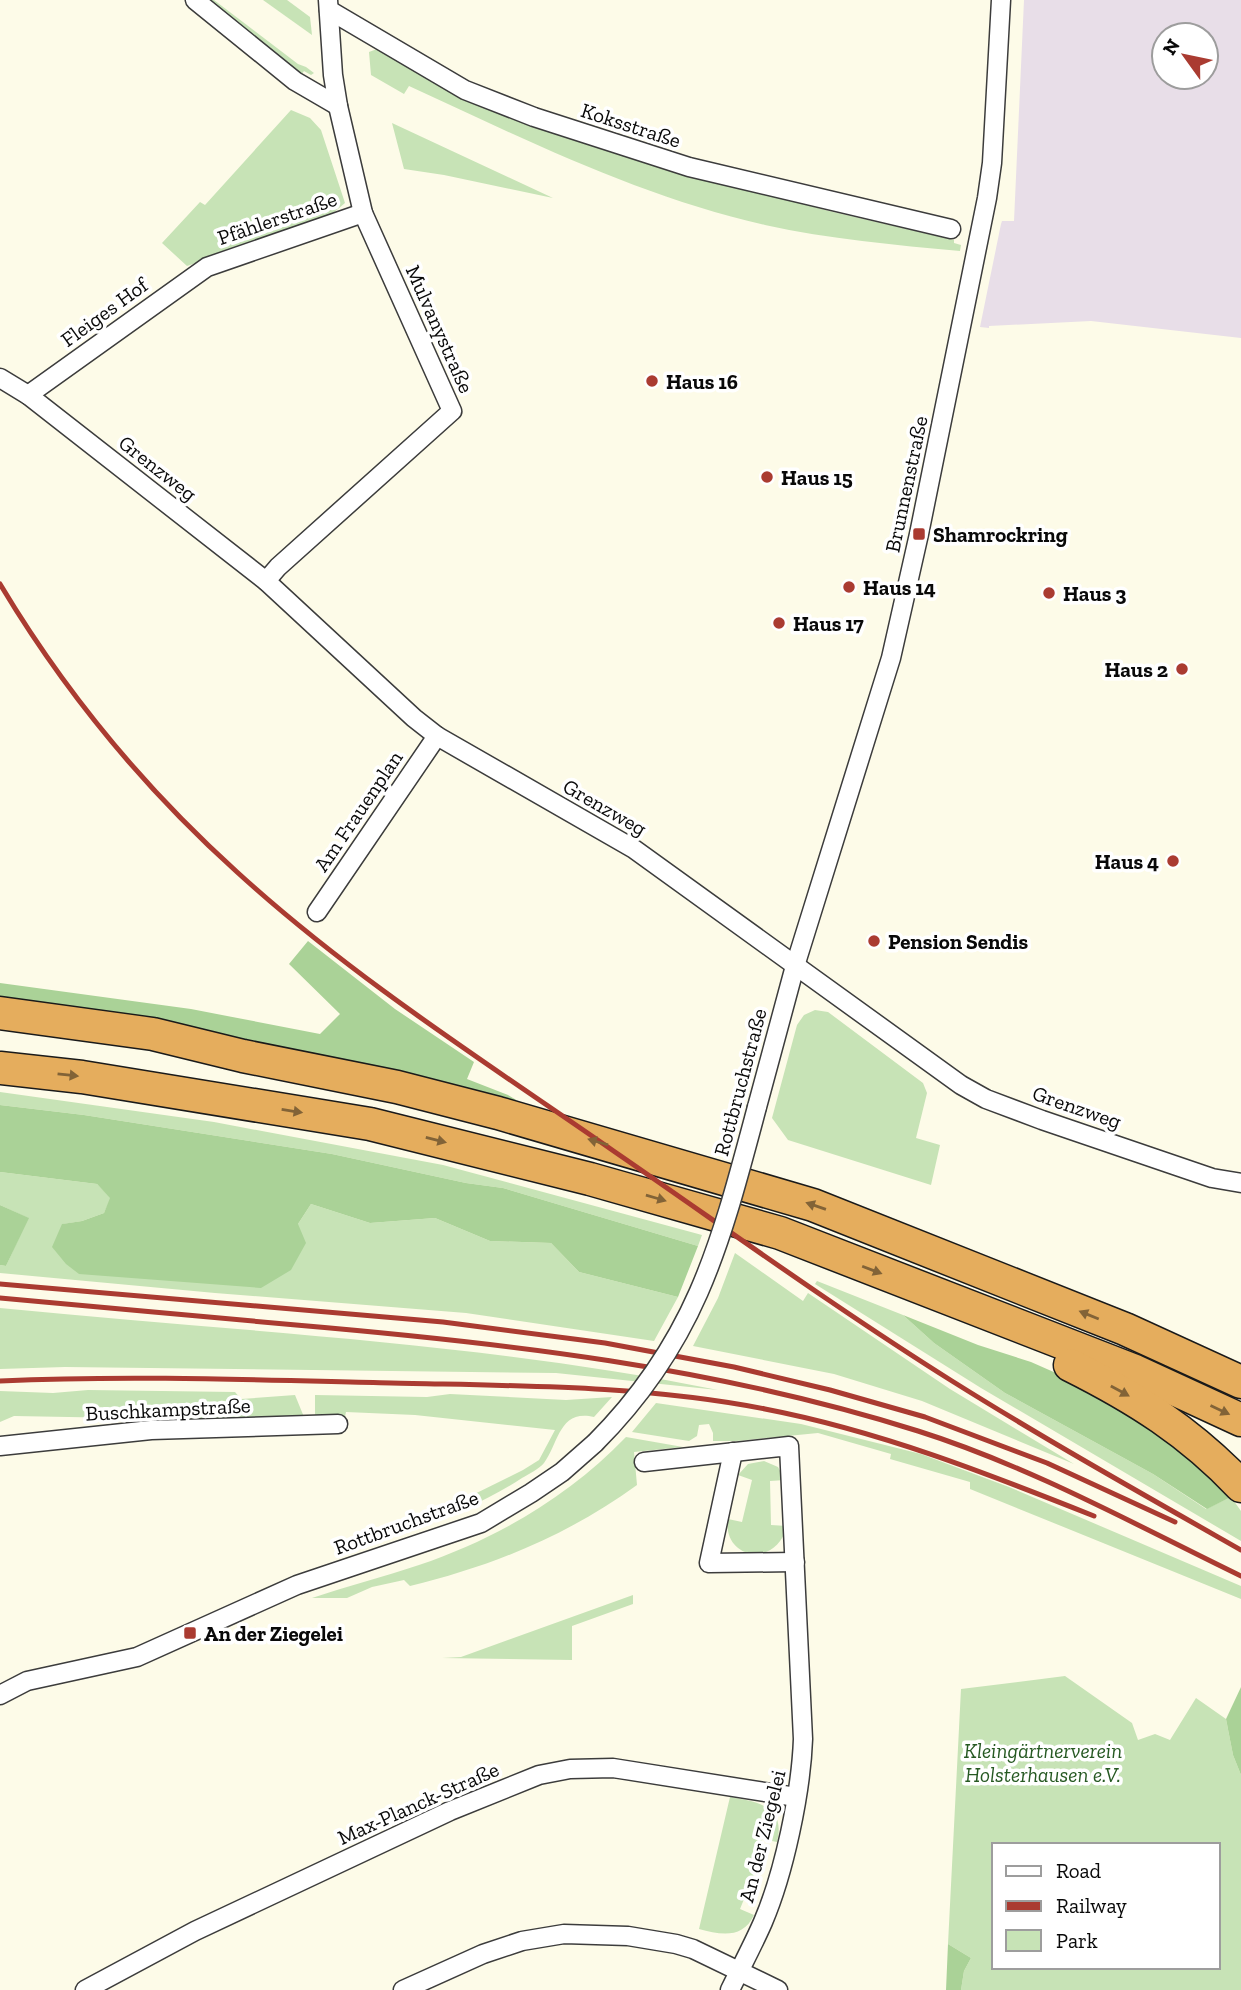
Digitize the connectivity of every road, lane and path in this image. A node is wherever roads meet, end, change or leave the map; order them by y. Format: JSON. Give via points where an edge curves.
{"nodes":[{"id":1,"x":195,"y":0,"type":"edge"},
{"id":2,"x":1001,"y":0,"type":"edge"},
{"id":3,"x":328,"y":5,"type":"edge"},
{"id":4,"x":338,"y":106,"type":"junction"},
{"id":5,"x":363,"y":213,"type":"junction"},
{"id":6,"x":951,"y":229,"type":"dead end"},
{"id":7,"x":207,"y":267,"type":"joint"},
{"id":8,"x":0,"y":378,"type":"edge"},
{"id":9,"x":28,"y":395,"type":"junction"},
{"id":10,"x":266,"y":581,"type":"junction"},
{"id":11,"x":437,"y":736,"type":"junction"},
{"id":12,"x":317,"y":912,"type":"dead end"},
{"id":13,"x":795,"y":966,"type":"junction"},
{"id":14,"x":0,"y":1013,"type":"edge"},
{"id":15,"x":0,"y":1034,"type":"edge"},
{"id":16,"x":243,"y":1056,"type":"junction"},
{"id":17,"x":0,"y":1068,"type":"edge"},
{"id":18,"x":1241,"y":1183,"type":"edge"},
{"id":19,"x":954,"y":1299,"type":"junction"},
{"id":20,"x":1241,"y":1382,"type":"edge"},
{"id":21,"x":1241,"y":1420,"type":"edge"},
{"id":22,"x":338,"y":1424,"type":"dead end"},
{"id":23,"x":0,"y":1446,"type":"edge"},
{"id":24,"x":733,"y":1452,"type":"junction"},
{"id":25,"x":644,"y":1462,"type":"dead end"},
{"id":26,"x":1241,"y":1486,"type":"edge"},
{"id":27,"x":795,"y":1562,"type":"junction"},
{"id":28,"x":0,"y":1695,"type":"edge"},
{"id":29,"x":796,"y":1797,"type":"junction"},
{"id":30,"x":739,"y":1971,"type":"junction"},
{"id":31,"x":85,"y":1990,"type":"edge"},
{"id":32,"x":403,"y":1990,"type":"edge"},
{"id":33,"x":730,"y":1990,"type":"edge"},
{"id":34,"x":778,"y":1990,"type":"edge"}],
"edges":[{"from":1,"to":4,"type":"street","via":[[295,80]]},
{"from":2,"to":13,"type":"street","name":"Brunnenstraße","via":[[987,198],[914,558],[880,700]]},
{"from":3,"to":4,"type":"street","name":"Mulvanystraße"},
{"from":3,"to":6,"type":"street","name":"Koksstraße","via":[[465,90],[534,117],[689,167]]},
{"from":4,"to":5,"type":"street","name":"Mulvanystraße"},
{"from":5,"to":7,"type":"street","name":"Pfählerstraße"},
{"from":5,"to":10,"type":"street","name":"Mulvanystraße","via":[[452,411]]},
{"from":7,"to":9,"type":"street","name":"Fleiges Hof"},
{"from":8,"to":9,"type":"street","name":"Grenzweg"},
{"from":9,"to":10,"type":"street","name":"Grenzweg"},
{"from":10,"to":11,"type":"street","name":"Grenzweg"},
{"from":11,"to":12,"type":"street","name":"Am Frauenplan"},
{"from":11,"to":13,"type":"street","name":"Grenzweg","via":[[634,849]]},
{"from":13,"to":18,"type":"street","name":"Grenzweg","via":[[973,1093],[1212,1178]]},
{"from":13,"to":28,"type":"street","name":"Rottbruchstraße","bridge":true,"via":[[729,1213],[700,1293],[656,1373],[595,1443],[562,1472],[481,1523],[297,1584],[137,1657],[27,1681]]},
{"from":14,"to":16,"type":"highway","via":[[153,1034]]},
{"from":15,"to":16,"type":"highway"},
{"from":20,"to":16,"type":"highway","one_way":true,"via":[[1125,1329],[813,1205],[486,1110]]},
{"from":17,"to":19,"type":"highway","one_way":true,"via":[[370,1124],[780,1233]]},
{"from":19,"to":21,"type":"highway","one_way":true,"via":[[1135,1371]]},
{"from":19,"to":26,"type":"highway","one_way":true,"via":[[987,1322],[1124,1392],[1204,1449]]},
{"from":22,"to":23,"type":"street","name":"Buschkampstraße","via":[[151,1430]]},
{"from":24,"to":25,"type":"street","name":"An der Ziegelei"},
{"from":24,"to":27,"type":"street","name":"An der Ziegelei","via":[[789,1446]]},
{"from":24,"to":27,"type":"street","via":[[709,1563]]},
{"from":27,"to":29,"type":"street","name":"An der Ziegelei","via":[[803,1739]]},
{"from":29,"to":30,"type":"street","name":"An der Ziegelei","via":[[773,1895]]},
{"from":29,"to":31,"type":"street","name":"Max-Planck-Straße","via":[[613,1768],[539,1775],[450,1811],[195,1931]]},
{"from":30,"to":32,"type":"street","via":[[677,1944],[628,1936],[564,1934],[483,1954]]},
{"from":30,"to":33,"type":"street","name":"An der Ziegelei"},
{"from":30,"to":34,"type":"street"}]}
